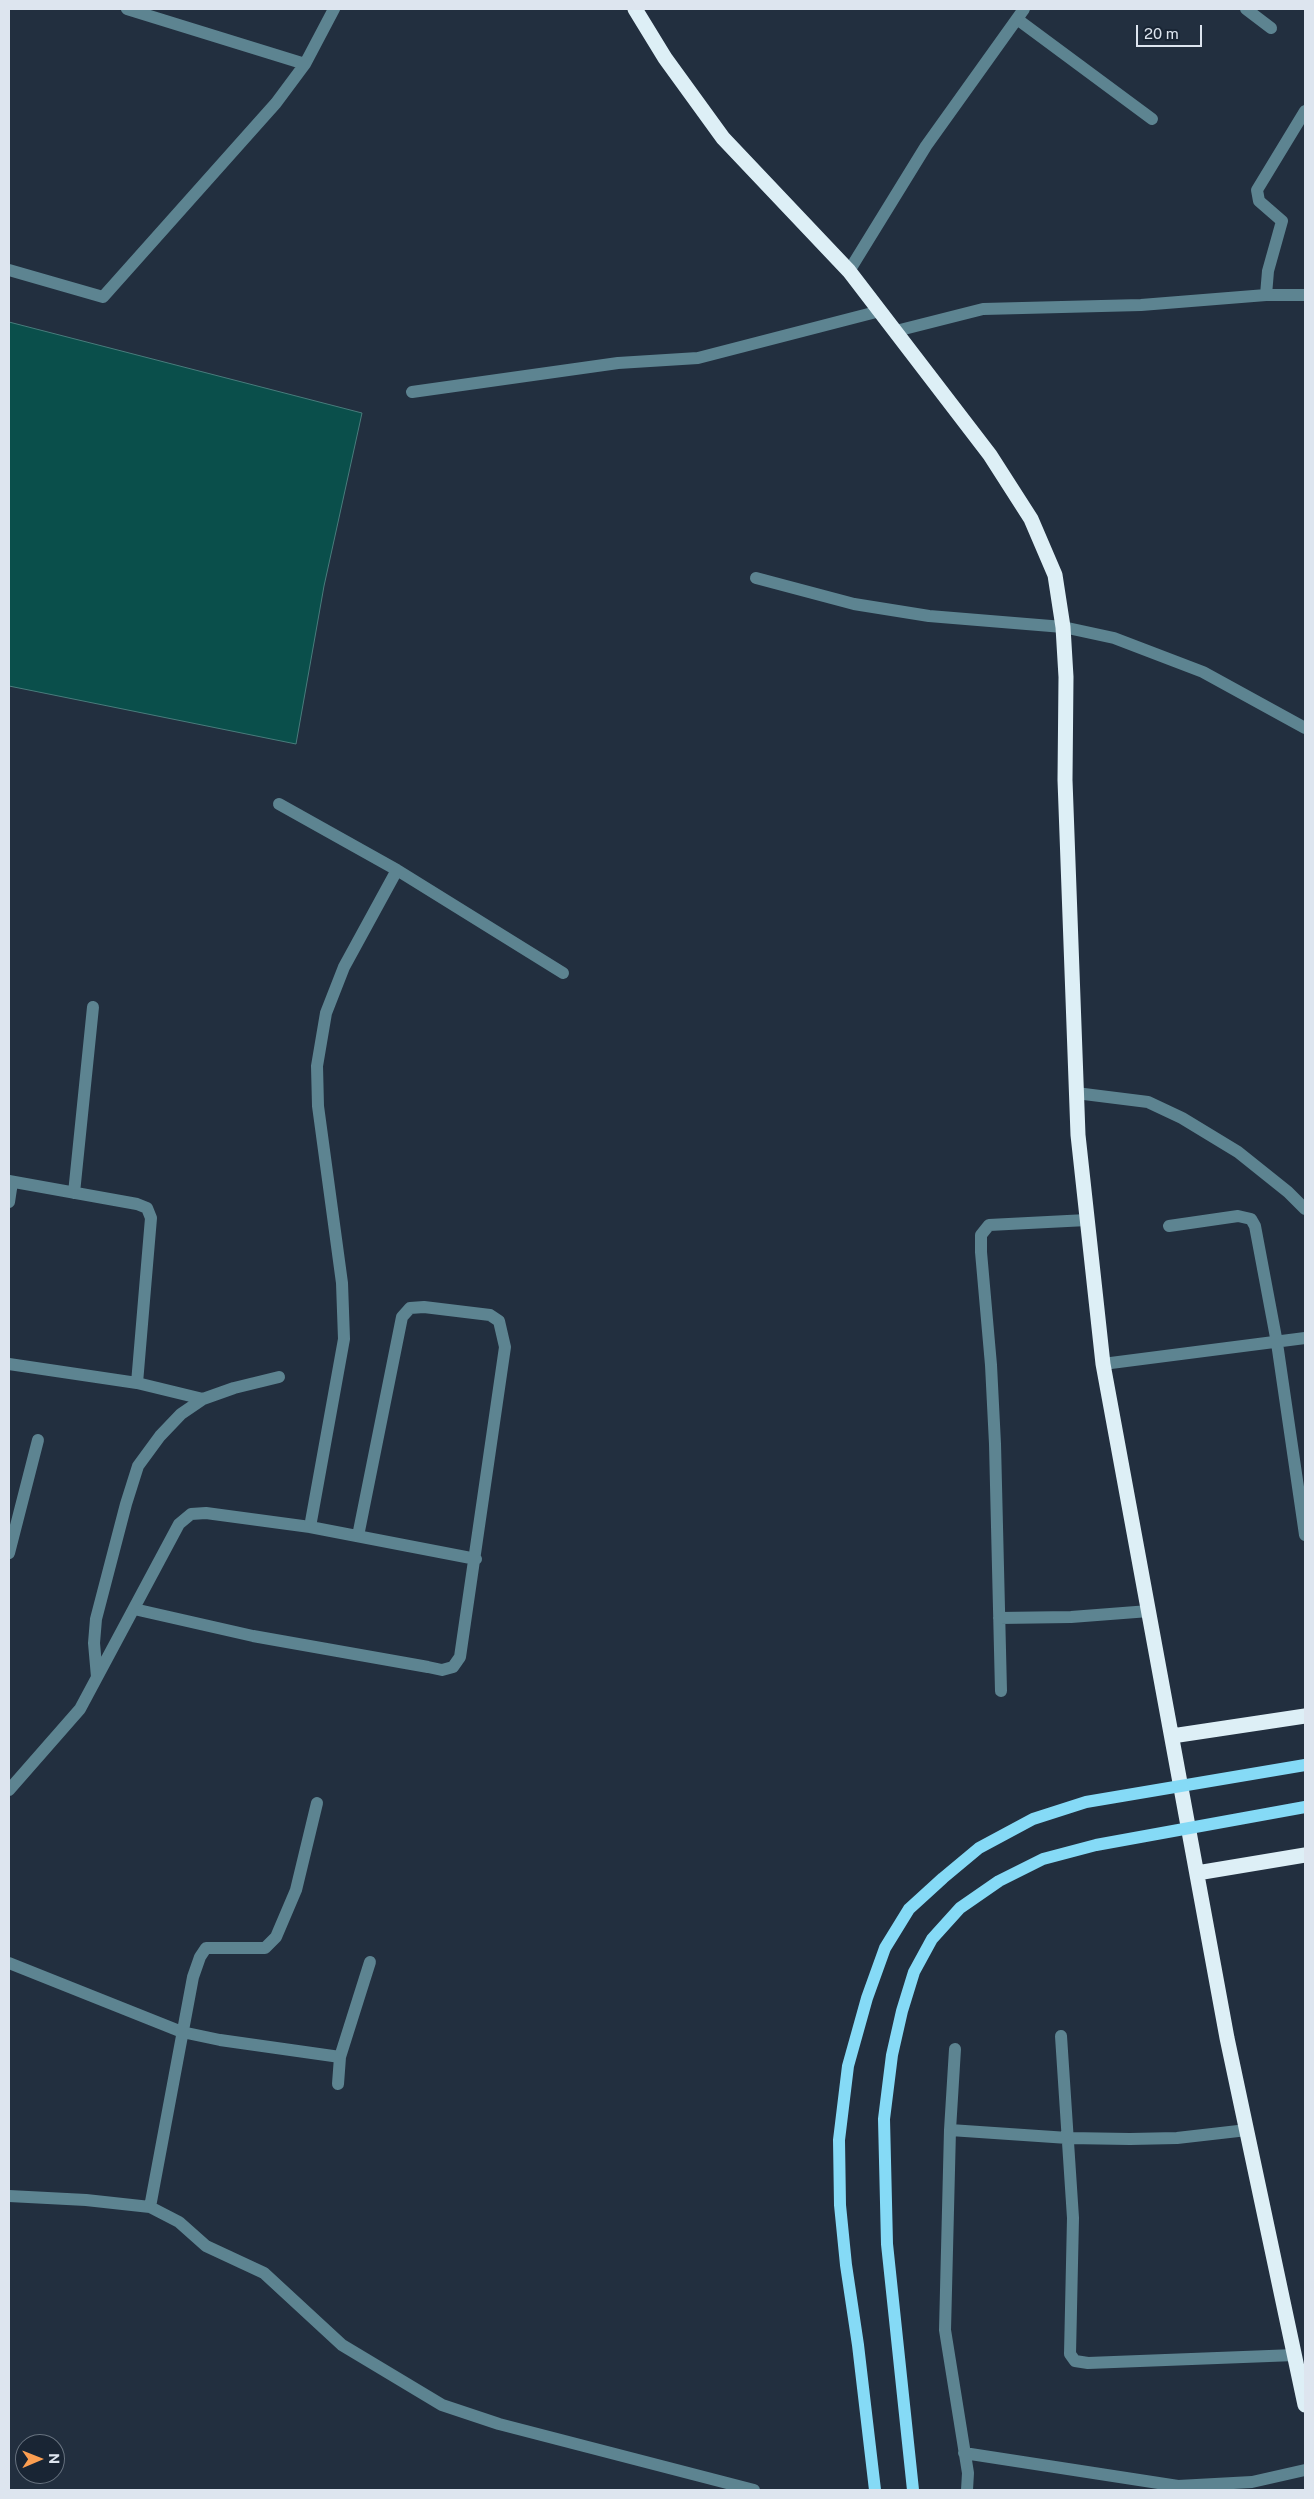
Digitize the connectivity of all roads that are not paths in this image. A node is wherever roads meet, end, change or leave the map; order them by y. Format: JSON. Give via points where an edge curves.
{"nodes":[{"id":1,"x":127,"y":9,"type":"edge"},
{"id":2,"x":334,"y":9,"type":"edge"},
{"id":3,"x":635,"y":9,"type":"edge"},
{"id":4,"x":1246,"y":9,"type":"edge"},
{"id":5,"x":1021,"y":14,"type":"edge"},
{"id":6,"x":1271,"y":28,"type":"dead end"},
{"id":7,"x":305,"y":64,"type":"junction"},
{"id":8,"x":1305,"y":111,"type":"edge"},
{"id":9,"x":1152,"y":119,"type":"dead end"},
{"id":10,"x":9,"y":270,"type":"edge"},
{"id":11,"x":849,"y":272,"type":"junction"},
{"id":12,"x":1266,"y":295,"type":"junction"},
{"id":13,"x":1305,"y":295,"type":"edge"},
{"id":14,"x":880,"y":311,"type":"junction"},
{"id":15,"x":896,"y":331,"type":"junction"},
{"id":16,"x":412,"y":392,"type":"dead end"},
{"id":17,"x":756,"y":578,"type":"dead end"},
{"id":18,"x":1063,"y":627,"type":"junction"},
{"id":19,"x":1305,"y":728,"type":"edge"},
{"id":20,"x":279,"y":804,"type":"dead end"},
{"id":21,"x":397,"y":870,"type":"junction"},
{"id":22,"x":563,"y":973,"type":"dead end"},
{"id":23,"x":94,"y":1007,"type":"dead end"},
{"id":24,"x":1076,"y":1094,"type":"junction"},
{"id":25,"x":10,"y":1182,"type":"edge"},
{"id":26,"x":74,"y":1193,"type":"junction"},
{"id":27,"x":9,"y":1202,"type":"edge"},
{"id":28,"x":1305,"y":1209,"type":"edge"},
{"id":29,"x":1087,"y":1220,"type":"junction"},
{"id":30,"x":1169,"y":1226,"type":"dead end"},
{"id":31,"x":1305,"y":1338,"type":"edge"},
{"id":32,"x":1277,"y":1343,"type":"junction"},
{"id":33,"x":9,"y":1364,"type":"edge"},
{"id":34,"x":1103,"y":1364,"type":"junction"},
{"id":35,"x":279,"y":1377,"type":"dead end"},
{"id":36,"x":137,"y":1383,"type":"junction"},
{"id":37,"x":203,"y":1398,"type":"junction"},
{"id":38,"x":38,"y":1440,"type":"dead end"},
{"id":39,"x":310,"y":1526,"type":"junction"},
{"id":40,"x":1305,"y":1535,"type":"edge"},
{"id":41,"x":358,"y":1536,"type":"junction"},
{"id":42,"x":9,"y":1553,"type":"edge"},
{"id":43,"x":476,"y":1559,"type":"junction"},
{"id":44,"x":134,"y":1609,"type":"junction"},
{"id":45,"x":1149,"y":1611,"type":"junction"},
{"id":46,"x":999,"y":1618,"type":"junction"},
{"id":47,"x":98,"y":1677,"type":"junction"},
{"id":48,"x":1001,"y":1691,"type":"dead end"},
{"id":49,"x":1305,"y":1716,"type":"edge"},
{"id":50,"x":1172,"y":1736,"type":"junction"},
{"id":51,"x":1305,"y":1765,"type":"edge"},
{"id":52,"x":9,"y":1790,"type":"edge"},
{"id":53,"x":317,"y":1803,"type":"dead end"},
{"id":54,"x":1305,"y":1807,"type":"edge"},
{"id":55,"x":1305,"y":1854,"type":"edge"},
{"id":56,"x":1197,"y":1873,"type":"junction"},
{"id":57,"x":370,"y":1962,"type":"dead end"},
{"id":58,"x":9,"y":1964,"type":"edge"},
{"id":59,"x":182,"y":2032,"type":"junction"},
{"id":60,"x":1061,"y":2036,"type":"dead end"},
{"id":61,"x":955,"y":2049,"type":"dead end"},
{"id":62,"x":340,"y":2057,"type":"junction"},
{"id":63,"x":338,"y":2084,"type":"dead end"},
{"id":64,"x":950,"y":2130,"type":"junction"},
{"id":65,"x":1247,"y":2130,"type":"junction"},
{"id":66,"x":1068,"y":2138,"type":"junction"},
{"id":67,"x":9,"y":2196,"type":"edge"},
{"id":68,"x":150,"y":2207,"type":"junction"},
{"id":69,"x":1295,"y":2355,"type":"junction"},
{"id":70,"x":1305,"y":2405,"type":"edge"},
{"id":71,"x":964,"y":2453,"type":"junction"},
{"id":72,"x":1305,"y":2470,"type":"edge"},
{"id":73,"x":754,"y":2490,"type":"edge"},
{"id":74,"x":875,"y":2490,"type":"edge"},
{"id":75,"x":913,"y":2490,"type":"edge"},
{"id":76,"x":967,"y":2490,"type":"edge"}],
"edges":[{"from":1,"to":7,"type":"street"},
{"from":2,"to":7,"type":"street"},
{"from":3,"to":11,"type":"highway","via":[[665,58],[723,138]]},
{"from":4,"to":6,"type":"street"},
{"from":5,"to":9,"type":"street"},
{"from":5,"to":11,"type":"street","via":[[926,146]]},
{"from":7,"to":10,"type":"street","via":[[276,103],[103,297]]},
{"from":8,"to":12,"type":"street","via":[[1257,190],[1259,201],[1282,221],[1268,271]]},
{"from":11,"to":14,"type":"highway"},
{"from":12,"to":13,"type":"street"},
{"from":12,"to":15,"type":"street","via":[[1141,305],[983,309]]},
{"from":14,"to":15,"type":"highway"},
{"from":14,"to":16,"type":"street","via":[[698,358],[618,363]]},
{"from":15,"to":18,"type":"highway","via":[[990,454],[1031,519],[1055,575]]},
{"from":17,"to":18,"type":"street","via":[[854,604],[929,616]]},
{"from":18,"to":19,"type":"street","via":[[1114,638],[1203,672]]},
{"from":18,"to":24,"type":"highway"},
{"from":20,"to":21,"type":"street"},
{"from":21,"to":22,"type":"street"},
{"from":21,"to":39,"type":"street","via":[[344,967],[326,1013],[318,1066],[318,1106],[342,1283],[344,1339]]},
{"from":23,"to":26,"type":"street"},
{"from":24,"to":28,"type":"street","via":[[1148,1102],[1182,1118],[1238,1152]]},
{"from":24,"to":29,"type":"highway"},
{"from":25,"to":26,"type":"street"},
{"from":25,"to":27,"type":"street"},
{"from":26,"to":36,"type":"street","via":[[137,1204],[147,1208],[151,1218]]},
{"from":29,"to":34,"type":"highway"},
{"from":29,"to":46,"type":"street","via":[[989,1225],[982,1235],[995,1444]]},
{"from":30,"to":32,"type":"street","via":[[1238,1216],[1251,1219],[1258,1240]]},
{"from":31,"to":32,"type":"street"},
{"from":32,"to":34,"type":"street"},
{"from":32,"to":40,"type":"street"},
{"from":33,"to":36,"type":"street"},
{"from":34,"to":45,"type":"highway"},
{"from":35,"to":37,"type":"street"},
{"from":36,"to":37,"type":"street"},
{"from":37,"to":47,"type":"street","via":[[181,1414],[138,1466],[96,1619],[94,1643]]},
{"from":38,"to":42,"type":"street"},
{"from":39,"to":41,"type":"street"},
{"from":39,"to":44,"type":"street","via":[[191,1514],[179,1524]]},
{"from":41,"to":43,"type":"street"},
{"from":41,"to":43,"type":"street","via":[[402,1317],[410,1308],[424,1307],[490,1315],[499,1322],[505,1347]]},
{"from":43,"to":44,"type":"street","via":[[460,1657],[453,1667],[442,1670],[253,1636]]},
{"from":44,"to":47,"type":"street"},
{"from":45,"to":46,"type":"street"},
{"from":45,"to":50,"type":"highway"},
{"from":46,"to":48,"type":"street"},
{"from":47,"to":52,"type":"street","via":[[80,1709]]},
{"from":49,"to":50,"type":"highway"},
{"from":50,"to":56,"type":"highway"},
{"from":51,"to":74,"type":"main road","bridge":true,"via":[[1086,1802],[1033,1819],[979,1848],[909,1909],[886,1948],[867,1998],[848,2066],[839,2140],[840,2205],[846,2265]]},
{"from":53,"to":59,"type":"street","via":[[296,1890],[276,1937],[265,1948],[206,1948],[192,1977]]},
{"from":54,"to":75,"type":"main road","bridge":true,"via":[[1096,1845],[1043,1859],[999,1881],[960,1908],[932,1939],[914,1972],[902,2011],[892,2055],[884,2119],[887,2244]]},
{"from":55,"to":56,"type":"highway"},
{"from":56,"to":65,"type":"highway"},
{"from":57,"to":62,"type":"street"},
{"from":58,"to":59,"type":"street"},
{"from":59,"to":62,"type":"street"},
{"from":59,"to":68,"type":"street"},
{"from":60,"to":66,"type":"street"},
{"from":61,"to":64,"type":"street"},
{"from":62,"to":63,"type":"street"},
{"from":64,"to":66,"type":"street"},
{"from":64,"to":71,"type":"street","via":[[945,2330]]},
{"from":65,"to":66,"type":"street","via":[[1177,2138]]},
{"from":65,"to":69,"type":"highway"},
{"from":66,"to":69,"type":"street","via":[[1073,2218],[1070,2354],[1075,2361],[1168,2362]]},
{"from":67,"to":68,"type":"street"},
{"from":68,"to":73,"type":"street","via":[[179,2222],[206,2246],[264,2273],[342,2345],[442,2405],[498,2424]]},
{"from":69,"to":70,"type":"highway"},
{"from":71,"to":72,"type":"street","via":[[1178,2486],[1252,2482]]},
{"from":71,"to":76,"type":"street"}]}
